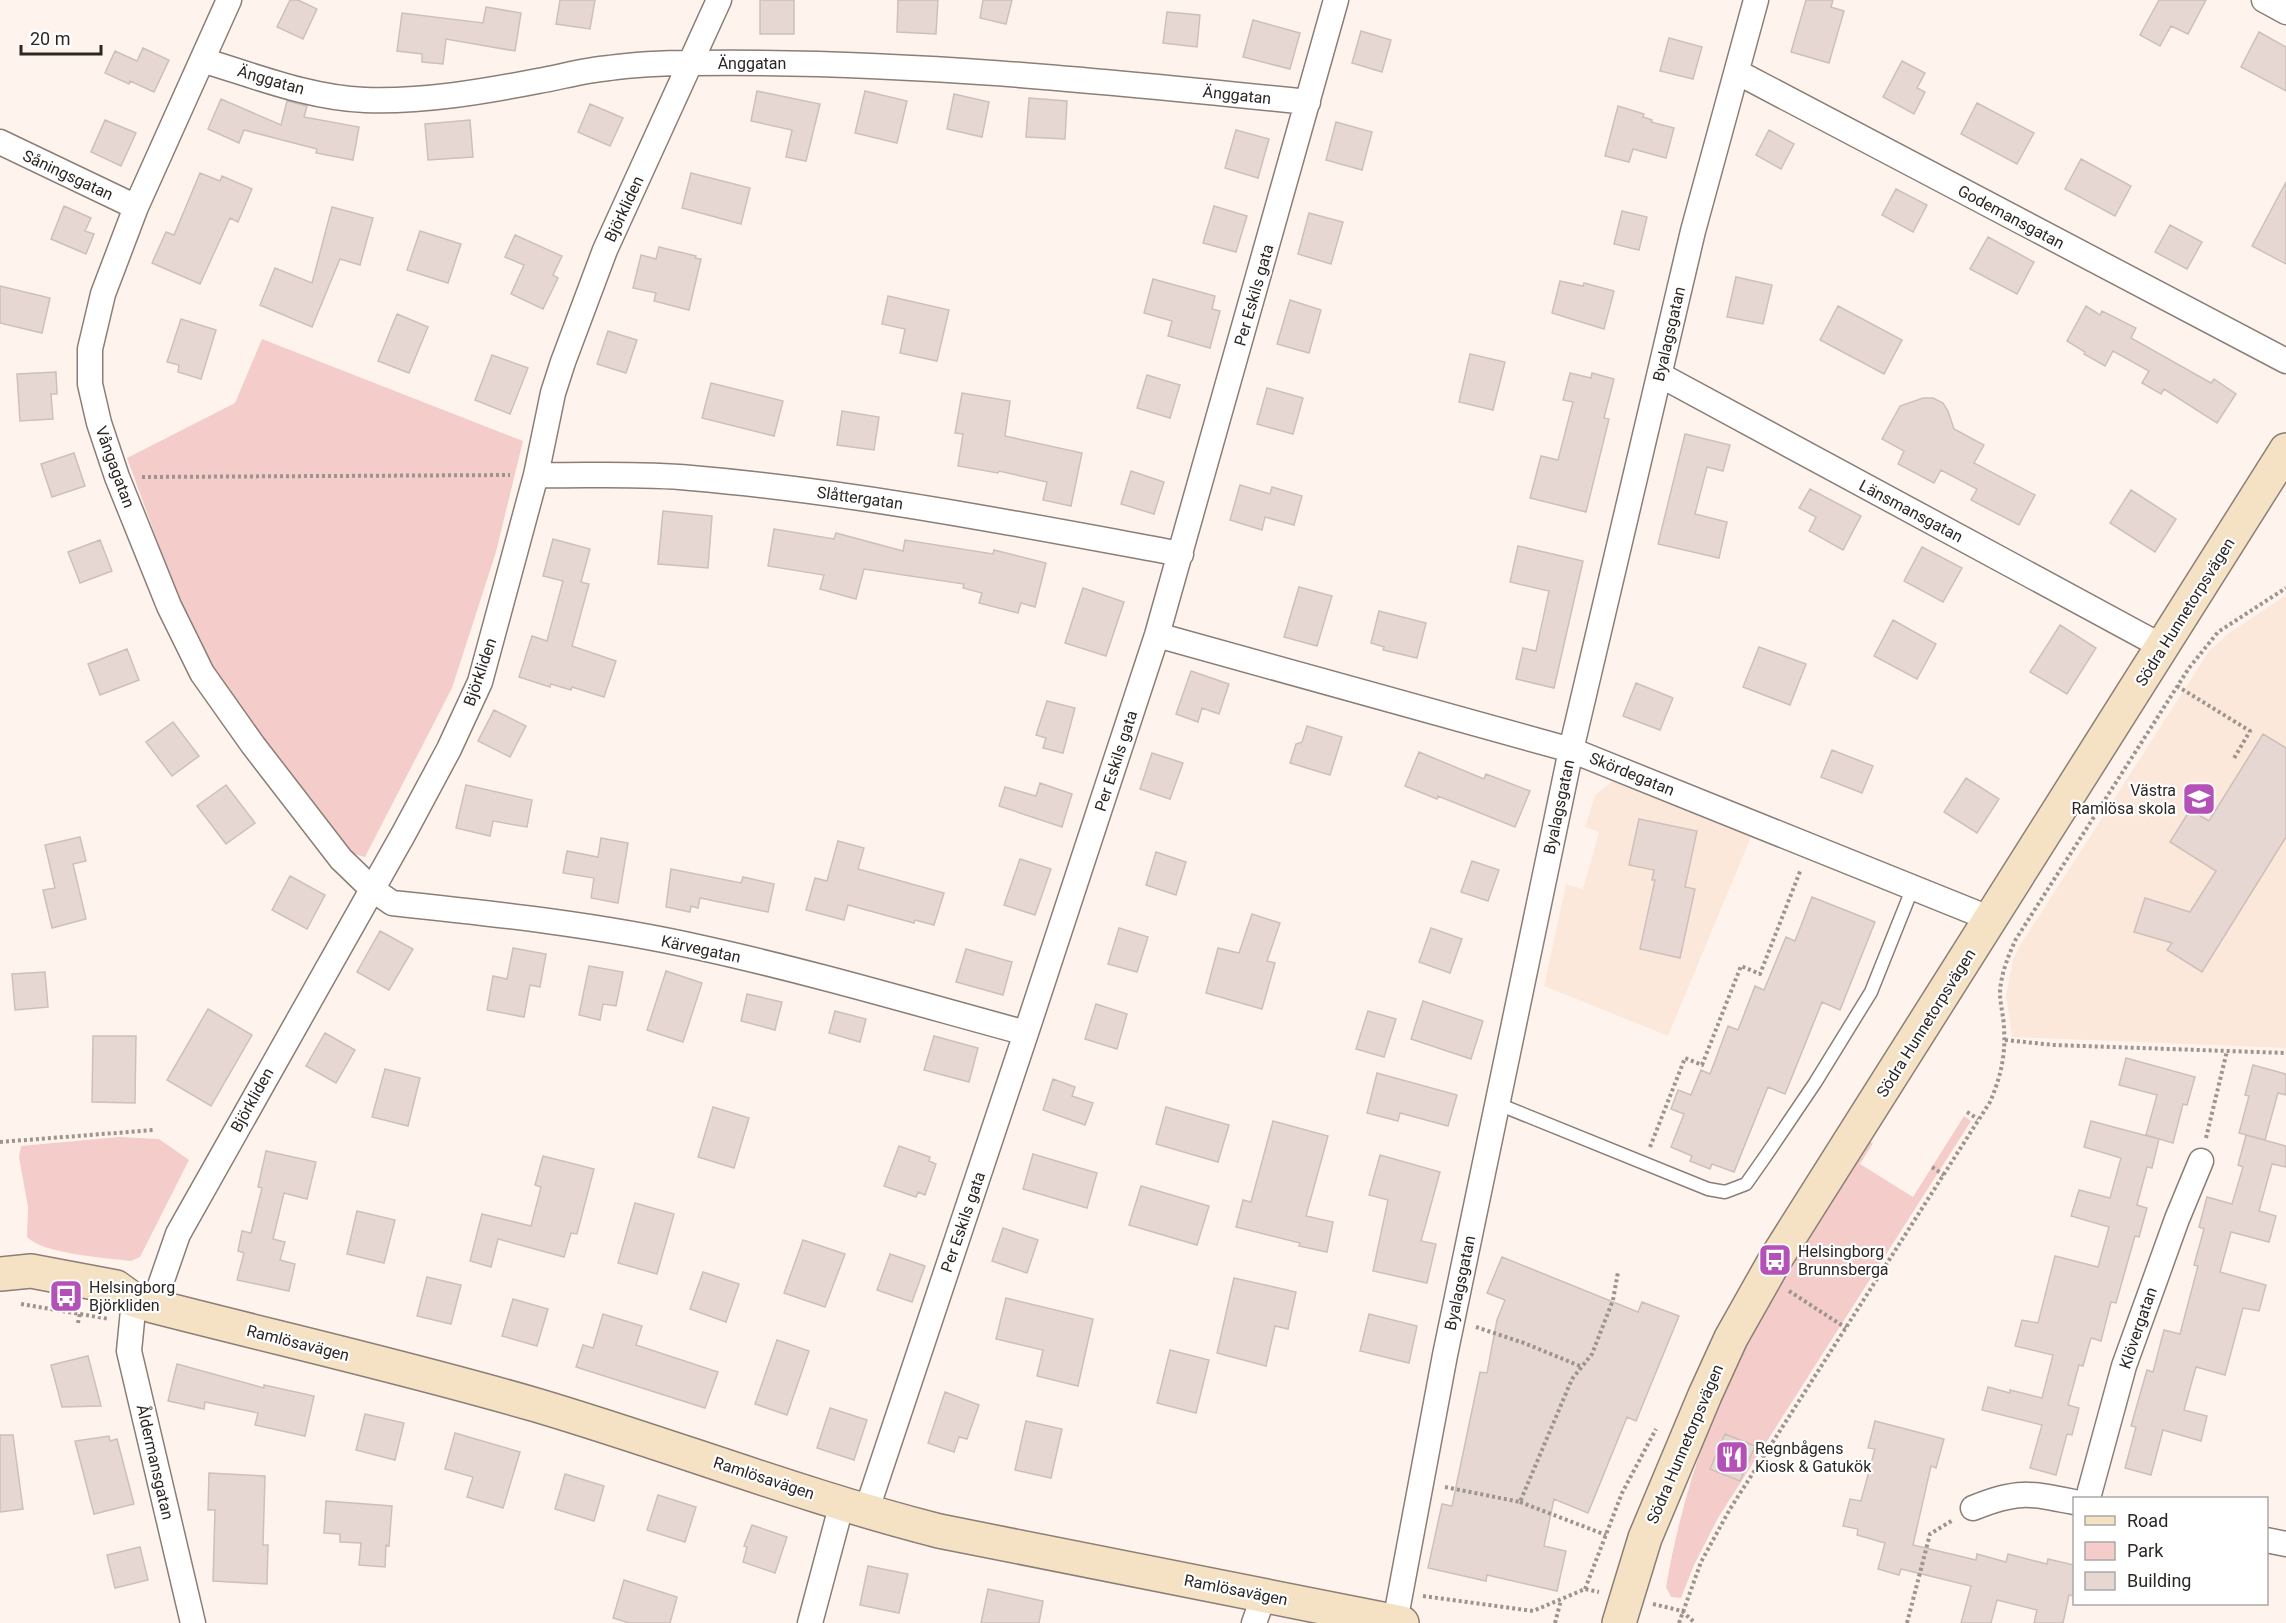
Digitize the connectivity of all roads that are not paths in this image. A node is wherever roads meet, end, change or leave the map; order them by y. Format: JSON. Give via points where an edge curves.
{"nodes":[{"id":1,"x":229,"y":0,"type":"edge"},
{"id":2,"x":719,"y":0,"type":"edge"},
{"id":3,"x":1336,"y":0,"type":"edge"},
{"id":4,"x":1756,"y":0,"type":"edge"},
{"id":5,"x":2264,"y":0,"type":"edge"},
{"id":6,"x":2286,"y":12,"type":"edge"},
{"id":7,"x":202,"y":60,"type":"junction"},
{"id":8,"x":691,"y":63,"type":"junction"},
{"id":9,"x":1737,"y":72,"type":"junction"},
{"id":10,"x":1308,"y":102,"type":"junction"},
{"id":11,"x":0,"y":142,"type":"edge"},
{"id":12,"x":136,"y":207,"type":"junction"},
{"id":13,"x":2286,"y":361,"type":"edge"},
{"id":14,"x":1660,"y":375,"type":"junction"},
{"id":15,"x":2286,"y":450,"type":"edge"},
{"id":16,"x":536,"y":475,"type":"junction"},
{"id":17,"x":1181,"y":554,"type":"junction"},
{"id":18,"x":1157,"y":635,"type":"junction"},
{"id":19,"x":2163,"y":647,"type":"junction"},
{"id":20,"x":1571,"y":750,"type":"junction"},
{"id":21,"x":1912,"y":887,"type":"junction"},
{"id":22,"x":372,"y":889,"type":"junction"},
{"id":23,"x":1991,"y":919,"type":"junction"},
{"id":24,"x":1026,"y":1034,"type":"junction"},
{"id":25,"x":1498,"y":1104,"type":"junction"},
{"id":26,"x":2201,"y":1161,"type":"road end"},
{"id":27,"x":0,"y":1274,"type":"edge"},
{"id":28,"x":0,"y":1279,"type":"edge"},
{"id":29,"x":144,"y":1303,"type":"junction"},
{"id":30,"x":2088,"y":1497,"type":"edge"},
{"id":31,"x":2073,"y":1502,"type":"edge"},
{"id":32,"x":854,"y":1508,"type":"junction"},
{"id":33,"x":1973,"y":1508,"type":"road end"},
{"id":34,"x":2268,"y":1540,"type":"edge"},
{"id":35,"x":2286,"y":1544,"type":"edge"},
{"id":36,"x":1259,"y":1609,"type":"edge"},
{"id":37,"x":1623,"y":1611,"type":"edge"},
{"id":38,"x":1398,"y":1614,"type":"edge"},
{"id":39,"x":193,"y":1623,"type":"edge"},
{"id":40,"x":810,"y":1623,"type":"edge"}],
"edges":[{"from":1,"to":7,"type":"street","name":"Vångagatan"},
{"from":2,"to":8,"type":"street","name":"Björkliden"},
{"from":3,"to":10,"type":"street","name":"Per Eskils gata"},
{"from":4,"to":9,"type":"street","name":"Byalagsgatan"},
{"from":5,"to":6,"type":"street"},
{"from":7,"to":8,"type":"street","name":"Änggatan","via":[[280,84],[362,100],[496,89],[608,68]]},
{"from":7,"to":12,"type":"street","name":"Vångagatan"},
{"from":8,"to":10,"type":"street","name":"Änggatan","via":[[854,64],[983,71]]},
{"from":8,"to":16,"type":"street","name":"Björkliden","via":[[605,250],[562,362]]},
{"from":9,"to":13,"type":"street","name":"Godemansgatan"},
{"from":9,"to":14,"type":"street","name":"Byalagsgatan","via":[[1693,231]]},
{"from":10,"to":17,"type":"street","name":"Per Eskils gata"},
{"from":11,"to":12,"type":"street","name":"Såningsgatan"},
{"from":12,"to":22,"type":"street","name":"Vångagatan","via":[[102,294],[90,349],[90,384],[117,477],[169,606],[202,673],[341,859]]},
{"from":14,"to":19,"type":"street","name":"Länsmansgatan"},
{"from":14,"to":20,"type":"street","name":"Byalagsgatan"},
{"from":15,"to":19,"type":"street","name":"Södra Hunnetorpsvägen"},
{"from":16,"to":17,"type":"street","name":"Slåttergatan","via":[[688,477],[804,490],[942,510]]},
{"from":16,"to":22,"type":"street","name":"Björkliden","via":[[480,682],[449,749]]},
{"from":17,"to":18,"type":"street","name":"Per Eskils gata"},
{"from":18,"to":20,"type":"street","name":"Skördegatan"},
{"from":18,"to":24,"type":"street","name":"Per Eskils gata"},
{"from":19,"to":23,"type":"street","name":"Södra Hunnetorpsvägen"},
{"from":20,"to":21,"type":"street","name":"Skördegatan"},
{"from":20,"to":25,"type":"street","name":"Byalagsgatan"},
{"from":21,"to":23,"type":"street","name":"Skördegatan"},
{"from":21,"to":25,"type":"lane","via":[[1870,992],[1815,1083],[1746,1184],[1725,1192],[1708,1189]]},
{"from":22,"to":24,"type":"street","name":"Kärvegatan","via":[[392,903],[547,919],[700,947]]},
{"from":22,"to":29,"type":"street","name":"Björkliden","via":[[178,1234]]},
{"from":23,"to":37,"type":"street","name":"Södra Hunnetorpsvägen","via":[[1775,1260],[1731,1338],[1645,1538]]},
{"from":24,"to":32,"type":"street","name":"Per Eskils gata"},
{"from":25,"to":38,"type":"street","name":"Byalagsgatan"},
{"from":26,"to":30,"type":"street","name":"Klövergatan","via":[[2124,1366]]},
{"from":27,"to":29,"type":"street","name":"Ramlösavägen","via":[[30,1271],[116,1287]]},
{"from":28,"to":29,"type":"street","name":"Ramlösavägen","via":[[28,1289],[113,1305]]},
{"from":29,"to":32,"type":"street","name":"Ramlösavägen","via":[[553,1410]]},
{"from":29,"to":39,"type":"street","name":"Åldermansgatan","via":[[129,1351]]},
{"from":31,"to":33,"type":"street","via":[[2030,1493],[1999,1497]]},
{"from":32,"to":36,"type":"street","name":"Ramlösavägen"},
{"from":32,"to":40,"type":"street","name":"Per Eskils gata"},
{"from":34,"to":35,"type":"street"},
{"from":36,"to":38,"type":"street","name":"Ramlösavägen"}]}
